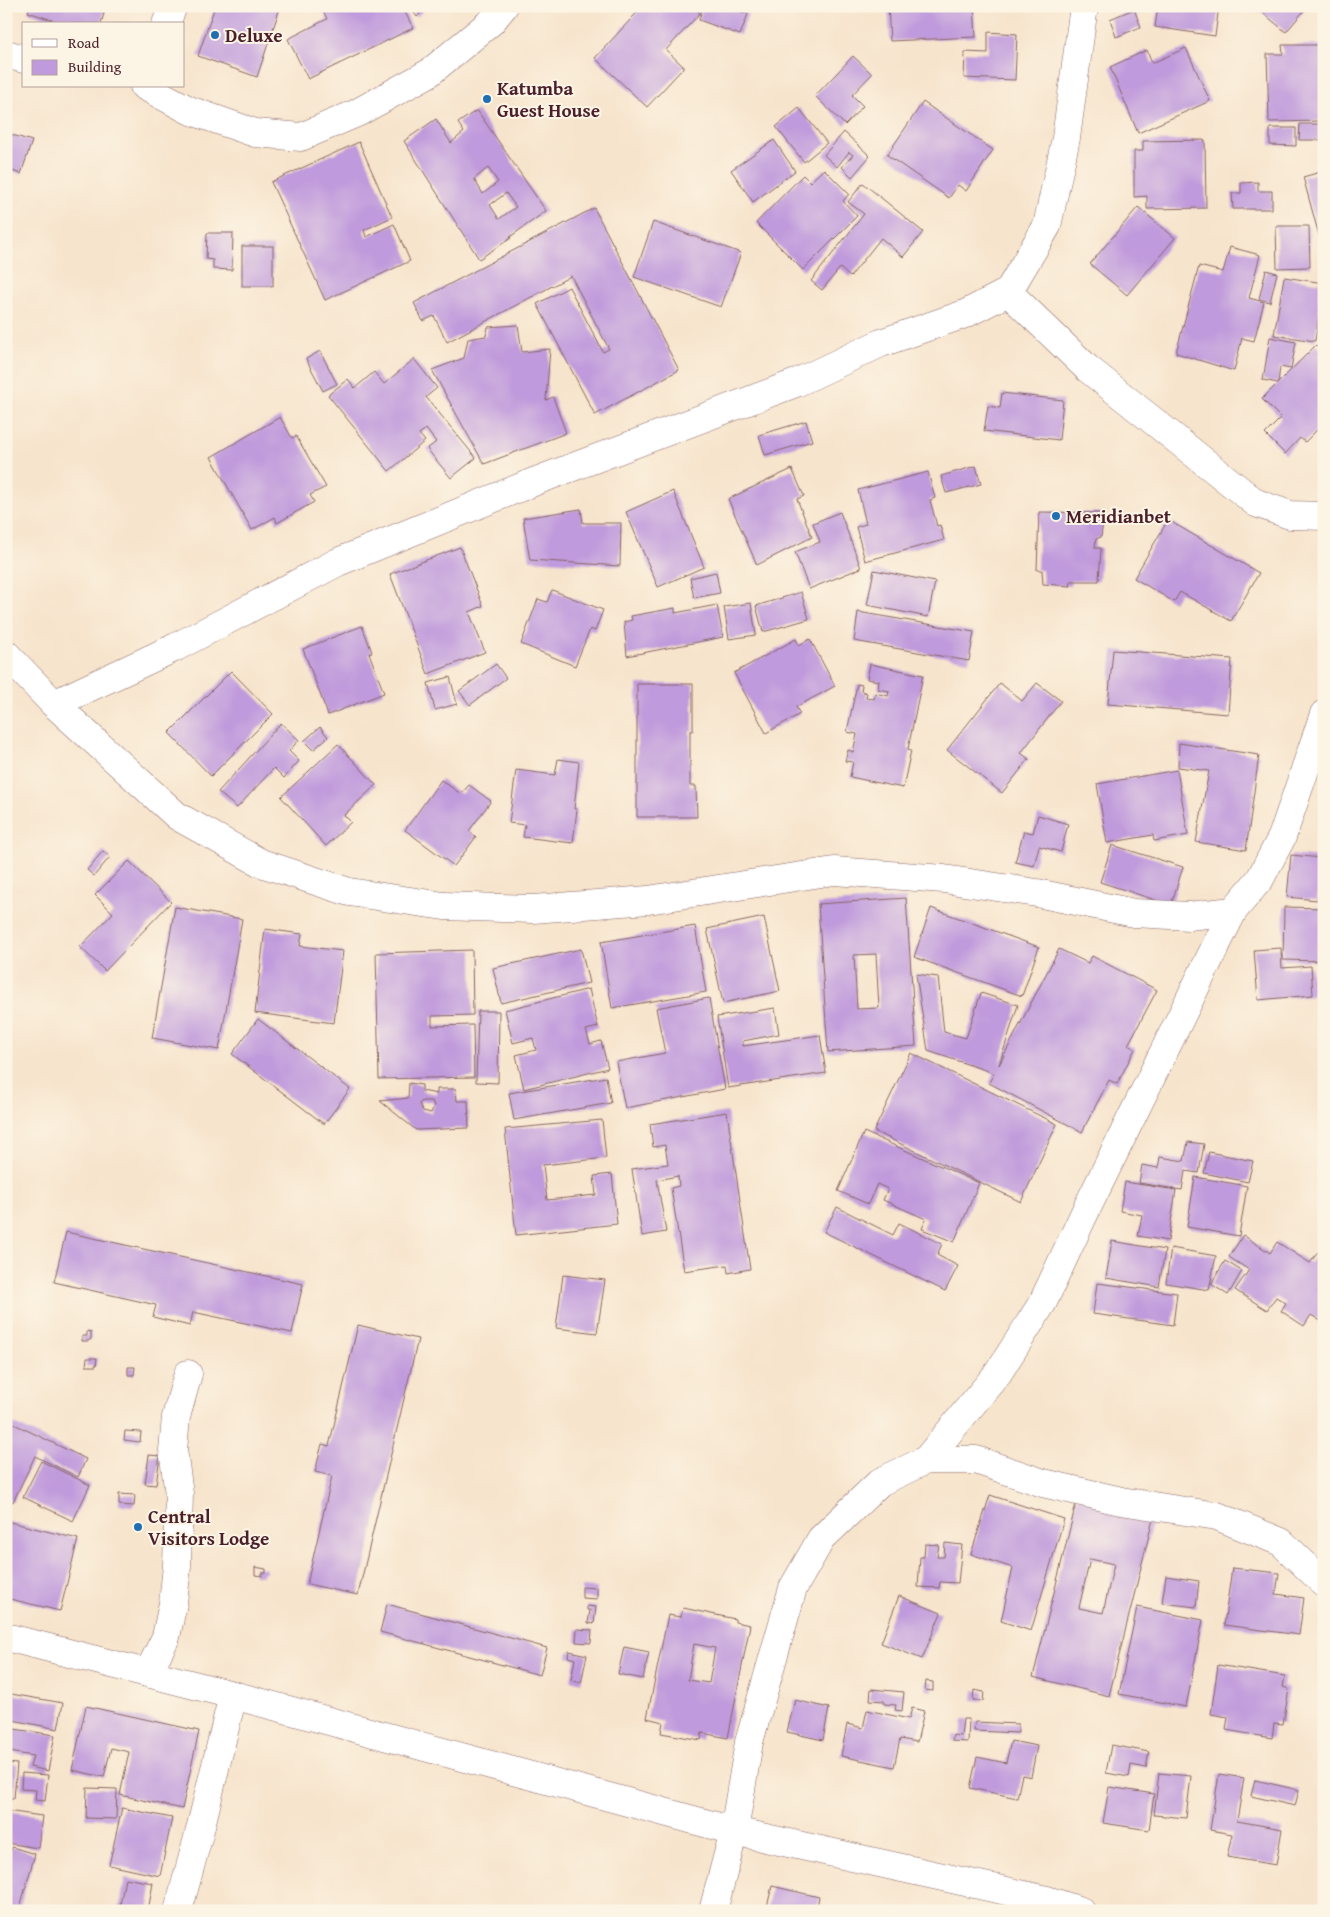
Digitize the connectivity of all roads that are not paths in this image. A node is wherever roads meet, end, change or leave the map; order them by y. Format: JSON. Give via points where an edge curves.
{"nodes":[{"id":1,"x":174,"y":6,"type":"edge"},
{"id":2,"x":504,"y":6,"type":"edge"},
{"id":3,"x":1084,"y":6,"type":"edge"},
{"id":4,"x":167,"y":22,"type":"edge"},
{"id":5,"x":6,"y":54,"type":"edge"},
{"id":6,"x":22,"y":58,"type":"edge"},
{"id":7,"x":148,"y":88,"type":"edge"},
{"id":8,"x":1008,"y":292,"type":"junction"},
{"id":9,"x":1324,"y":516,"type":"edge"},
{"id":10,"x":6,"y":654,"type":"edge"},
{"id":11,"x":54,"y":704,"type":"junction"},
{"id":12,"x":1324,"y":714,"type":"edge"},
{"id":13,"x":1233,"y":911,"type":"junction"},
{"id":14,"x":188,"y":1374,"type":"dead end"},
{"id":15,"x":926,"y":1460,"type":"junction"},
{"id":16,"x":1324,"y":1583,"type":"edge"},
{"id":17,"x":6,"y":1637,"type":"edge"},
{"id":18,"x":148,"y":1673,"type":"junction"},
{"id":19,"x":233,"y":1695,"type":"junction"},
{"id":20,"x":734,"y":1831,"type":"junction"},
{"id":21,"x":1046,"y":1905,"type":"edge"},
{"id":22,"x":178,"y":1911,"type":"edge"},
{"id":23,"x":713,"y":1911,"type":"edge"},
{"id":24,"x":1081,"y":1911,"type":"edge"}],
"edges":[{"from":1,"to":4,"type":"street"},
{"from":2,"to":7,"type":"street","via":[[491,22],[429,73],[357,113],[301,137],[255,132],[190,110]]},
{"from":3,"to":8,"type":"street","via":[[1066,138],[1047,226]]},
{"from":5,"to":6,"type":"street"},
{"from":8,"to":9,"type":"street","via":[[1087,368],[1256,503],[1290,515]]},
{"from":8,"to":11,"type":"street","via":[[965,314],[881,343],[796,383],[536,481],[338,562],[176,647]]},
{"from":10,"to":11,"type":"street"},
{"from":11,"to":13,"type":"street","via":[[177,816],[260,863],[349,892],[444,906],[532,909],[648,900],[834,870],[944,879],[1037,893],[1134,913],[1189,916]]},
{"from":12,"to":13,"type":"street","via":[[1282,837],[1260,879]]},
{"from":13,"to":15,"type":"street","via":[[1043,1302],[998,1373]]},
{"from":14,"to":18,"type":"street","via":[[176,1417],[173,1450],[179,1494],[174,1603],[166,1637]]},
{"from":15,"to":16,"type":"street","via":[[976,1460],[1043,1483],[1121,1501],[1217,1516],[1281,1542]]},
{"from":15,"to":20,"type":"street","via":[[880,1482],[860,1501],[821,1539],[793,1588],[748,1742]]},
{"from":17,"to":18,"type":"street"},
{"from":18,"to":19,"type":"street"},
{"from":19,"to":20,"type":"street"},
{"from":19,"to":22,"type":"street"},
{"from":20,"to":21,"type":"street"},
{"from":20,"to":23,"type":"street"},
{"from":21,"to":24,"type":"street"}]}
